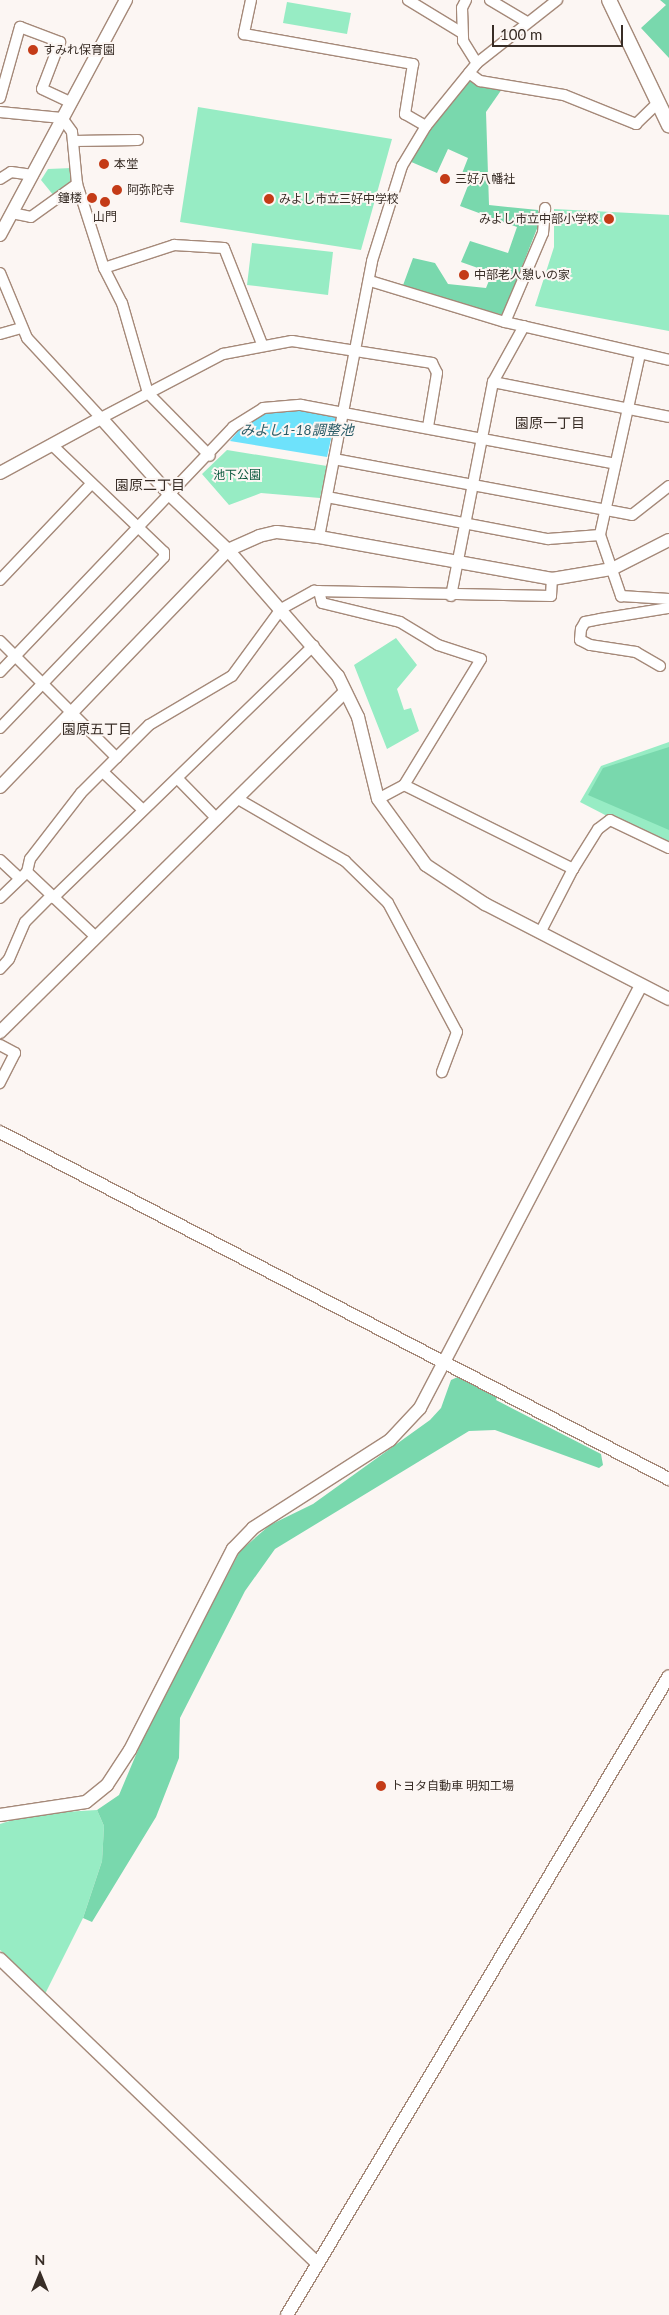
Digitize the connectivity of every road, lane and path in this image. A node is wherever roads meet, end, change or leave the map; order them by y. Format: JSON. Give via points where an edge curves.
{"nodes":[{"id":1,"x":126,"y":0,"type":"edge"},
{"id":2,"x":251,"y":0,"type":"edge"},
{"id":3,"x":408,"y":0,"type":"edge"},
{"id":4,"x":466,"y":0,"type":"edge"},
{"id":5,"x":490,"y":0,"type":"edge"},
{"id":6,"x":557,"y":0,"type":"edge"},
{"id":7,"x":609,"y":0,"type":"edge"},
{"id":8,"x":526,"y":22,"type":"junction"},
{"id":9,"x":462,"y":33,"type":"junction"},
{"id":10,"x":477,"y":63,"type":"junction"},
{"id":11,"x":469,"y":74,"type":"junction"},
{"id":12,"x":0,"y":98,"type":"edge"},
{"id":13,"x":70,"y":102,"type":"junction"},
{"id":14,"x":658,"y":103,"type":"junction"},
{"id":15,"x":0,"y":112,"type":"edge"},
{"id":16,"x":62,"y":118,"type":"junction"},
{"id":17,"x":669,"y":124,"type":"edge"},
{"id":18,"x":426,"y":126,"type":"junction"},
{"id":19,"x":138,"y":140,"type":"dead end"},
{"id":20,"x":74,"y":141,"type":"junction"},
{"id":21,"x":33,"y":175,"type":"junction"},
{"id":22,"x":0,"y":179,"type":"edge"},
{"id":23,"x":77,"y":184,"type":"junction"},
{"id":24,"x":545,"y":208,"type":"dead end"},
{"id":25,"x":12,"y":213,"type":"junction"},
{"id":26,"x":1,"y":231,"type":"edge"},
{"id":27,"x":104,"y":268,"type":"junction"},
{"id":28,"x":0,"y":273,"type":"edge"},
{"id":29,"x":370,"y":281,"type":"junction"},
{"id":30,"x":506,"y":322,"type":"junction"},
{"id":31,"x":524,"y":326,"type":"junction"},
{"id":32,"x":20,"y":328,"type":"junction"},
{"id":33,"x":0,"y":334,"type":"edge"},
{"id":34,"x":262,"y":344,"type":"junction"},
{"id":35,"x":358,"y":349,"type":"junction"},
{"id":36,"x":640,"y":354,"type":"junction"},
{"id":37,"x":669,"y":360,"type":"edge"},
{"id":38,"x":493,"y":382,"type":"junction"},
{"id":39,"x":148,"y":393,"type":"junction"},
{"id":40,"x":627,"y":408,"type":"junction"},
{"id":41,"x":344,"y":412,"type":"junction"},
{"id":42,"x":669,"y":417,"type":"edge"},
{"id":43,"x":101,"y":418,"type":"junction"},
{"id":44,"x":428,"y":427,"type":"junction"},
{"id":45,"x":480,"y":438,"type":"junction"},
{"id":46,"x":52,"y":444,"type":"junction"},
{"id":47,"x":210,"y":456,"type":"junction"},
{"id":48,"x":334,"y":459,"type":"junction"},
{"id":49,"x":615,"y":464,"type":"junction"},
{"id":50,"x":0,"y":473,"type":"edge"},
{"id":51,"x":91,"y":484,"type":"junction"},
{"id":52,"x":471,"y":485,"type":"junction"},
{"id":53,"x":669,"y":486,"type":"edge"},
{"id":54,"x":172,"y":496,"type":"junction"},
{"id":55,"x":327,"y":497,"type":"junction"},
{"id":56,"x":606,"y":511,"type":"junction"},
{"id":57,"x":463,"y":523,"type":"junction"},
{"id":58,"x":138,"y":528,"type":"junction"},
{"id":59,"x":600,"y":535,"type":"junction"},
{"id":60,"x":319,"y":536,"type":"junction"},
{"id":61,"x":669,"y":540,"type":"edge"},
{"id":62,"x":228,"y":550,"type":"junction"},
{"id":63,"x":455,"y":563,"type":"junction"},
{"id":64,"x":612,"y":569,"type":"junction"},
{"id":65,"x":552,"y":579,"type":"junction"},
{"id":66,"x":0,"y":580,"type":"edge"},
{"id":67,"x":319,"y":591,"type":"junction"},
{"id":68,"x":451,"y":596,"type":"junction"},
{"id":69,"x":669,"y":600,"type":"edge"},
{"id":70,"x":669,"y":608,"type":"edge"},
{"id":71,"x":281,"y":609,"type":"junction"},
{"id":72,"x":0,"y":641,"type":"edge"},
{"id":73,"x":314,"y":645,"type":"junction"},
{"id":74,"x":16,"y":656,"type":"junction"},
{"id":75,"x":660,"y":666,"type":"dead end"},
{"id":76,"x":0,"y":672,"type":"edge"},
{"id":77,"x":44,"y":682,"type":"junction"},
{"id":78,"x":346,"y":692,"type":"junction"},
{"id":79,"x":72,"y":712,"type":"junction"},
{"id":80,"x":0,"y":728,"type":"edge"},
{"id":81,"x":117,"y":758,"type":"junction"},
{"id":82,"x":103,"y":772,"type":"junction"},
{"id":83,"x":178,"y":779,"type":"junction"},
{"id":84,"x":404,"y":785,"type":"junction"},
{"id":85,"x":0,"y":786,"type":"edge"},
{"id":86,"x":238,"y":799,"type":"junction"},
{"id":87,"x":378,"y":799,"type":"junction"},
{"id":88,"x":142,"y":810,"type":"junction"},
{"id":89,"x":216,"y":819,"type":"junction"},
{"id":90,"x":669,"y":848,"type":"edge"},
{"id":91,"x":0,"y":860,"type":"edge"},
{"id":92,"x":573,"y":869,"type":"junction"},
{"id":93,"x":23,"y":875,"type":"junction"},
{"id":94,"x":52,"y":897,"type":"junction"},
{"id":95,"x":0,"y":898,"type":"edge"},
{"id":96,"x":541,"y":931,"type":"junction"},
{"id":97,"x":95,"y":936,"type":"junction"},
{"id":98,"x":0,"y":969,"type":"edge"},
{"id":99,"x":641,"y":985,"type":"junction"},
{"id":100,"x":669,"y":999,"type":"edge"},
{"id":101,"x":0,"y":1032,"type":"edge"},
{"id":102,"x":0,"y":1045,"type":"edge"},
{"id":103,"x":442,"y":1072,"type":"dead end"},
{"id":104,"x":0,"y":1083,"type":"edge"},
{"id":105,"x":0,"y":1132,"type":"edge"},
{"id":106,"x":447,"y":1362,"type":"junction"},
{"id":107,"x":669,"y":1479,"type":"edge"},
{"id":108,"x":669,"y":1676,"type":"edge"},
{"id":109,"x":0,"y":1815,"type":"edge"},
{"id":110,"x":0,"y":1959,"type":"edge"},
{"id":111,"x":316,"y":2262,"type":"junction"},
{"id":112,"x":286,"y":2315,"type":"edge"}],
"edges":[{"from":1,"to":13,"type":"street"},
{"from":2,"to":18,"type":"street","via":[[244,34],[413,64],[405,114]]},
{"from":3,"to":9,"type":"street"},
{"from":4,"to":9,"type":"street"},
{"from":5,"to":8,"type":"street"},
{"from":6,"to":8,"type":"street"},
{"from":7,"to":14,"type":"main road"},
{"from":8,"to":10,"type":"street"},
{"from":9,"to":10,"type":"street","via":[[467,51]]},
{"from":10,"to":11,"type":"street"},
{"from":11,"to":14,"type":"street","via":[[480,81],[564,95],[636,124]]},
{"from":11,"to":18,"type":"street"},
{"from":12,"to":13,"type":"street","via":[[20,27],[60,42],[42,89]]},
{"from":13,"to":16,"type":"street"},
{"from":14,"to":17,"type":"main road"},
{"from":15,"to":16,"type":"street"},
{"from":16,"to":20,"type":"street"},
{"from":16,"to":21,"type":"street"},
{"from":18,"to":29,"type":"street","via":[[402,166],[372,261]]},
{"from":19,"to":20,"type":"street"},
{"from":20,"to":23,"type":"street"},
{"from":21,"to":22,"type":"street","via":[[11,172]]},
{"from":21,"to":25,"type":"street"},
{"from":23,"to":25,"type":"street","via":[[30,217]]},
{"from":23,"to":27,"type":"street"},
{"from":24,"to":30,"type":"street","via":[[543,233]]},
{"from":25,"to":26,"type":"street"},
{"from":27,"to":34,"type":"street","via":[[174,245],[224,248]]},
{"from":27,"to":39,"type":"street","via":[[122,303]]},
{"from":28,"to":32,"type":"street"},
{"from":29,"to":30,"type":"street"},
{"from":29,"to":35,"type":"street"},
{"from":30,"to":31,"type":"street"},
{"from":31,"to":36,"type":"street","via":[[582,336]]},
{"from":31,"to":38,"type":"street"},
{"from":32,"to":33,"type":"street"},
{"from":32,"to":43,"type":"street"},
{"from":34,"to":35,"type":"street","via":[[292,341]]},
{"from":34,"to":39,"type":"street","via":[[224,354]]},
{"from":35,"to":41,"type":"street"},
{"from":35,"to":44,"type":"street","via":[[435,366],[438,372]]},
{"from":36,"to":37,"type":"street"},
{"from":36,"to":40,"type":"street"},
{"from":38,"to":40,"type":"street"},
{"from":38,"to":45,"type":"street"},
{"from":39,"to":43,"type":"street"},
{"from":39,"to":47,"type":"street"},
{"from":40,"to":42,"type":"street"},
{"from":40,"to":49,"type":"street"},
{"from":41,"to":44,"type":"street"},
{"from":41,"to":47,"type":"street","via":[[301,404],[263,408],[233,427]]},
{"from":41,"to":48,"type":"street"},
{"from":43,"to":46,"type":"street"},
{"from":43,"to":54,"type":"street"},
{"from":44,"to":45,"type":"street"},
{"from":45,"to":49,"type":"street"},
{"from":45,"to":52,"type":"street"},
{"from":46,"to":50,"type":"street"},
{"from":46,"to":51,"type":"street"},
{"from":47,"to":54,"type":"street"},
{"from":48,"to":52,"type":"street"},
{"from":48,"to":55,"type":"street"},
{"from":49,"to":56,"type":"street"},
{"from":51,"to":58,"type":"street"},
{"from":51,"to":66,"type":"street"},
{"from":52,"to":56,"type":"street"},
{"from":52,"to":57,"type":"street"},
{"from":53,"to":56,"type":"street","via":[[632,515]]},
{"from":54,"to":58,"type":"street"},
{"from":54,"to":62,"type":"street"},
{"from":55,"to":57,"type":"street"},
{"from":55,"to":60,"type":"street"},
{"from":56,"to":59,"type":"street"},
{"from":57,"to":59,"type":"street","via":[[548,540]]},
{"from":57,"to":63,"type":"street"},
{"from":58,"to":74,"type":"street"},
{"from":58,"to":77,"type":"street","via":[[164,552],[164,558]]},
{"from":59,"to":64,"type":"street"},
{"from":60,"to":62,"type":"street","via":[[277,532]]},
{"from":60,"to":63,"type":"street"},
{"from":61,"to":64,"type":"street"},
{"from":62,"to":71,"type":"street"},
{"from":62,"to":79,"type":"street"},
{"from":63,"to":65,"type":"street"},
{"from":63,"to":68,"type":"street"},
{"from":64,"to":65,"type":"street"},
{"from":64,"to":69,"type":"street","via":[[621,596]]},
{"from":65,"to":68,"type":"street","via":[[551,596]]},
{"from":67,"to":68,"type":"street"},
{"from":67,"to":71,"type":"street"},
{"from":67,"to":84,"type":"street","via":[[322,603],[400,622],[438,645],[481,658]]},
{"from":70,"to":75,"type":"street","via":[[585,622],[581,629],[580,640],[590,645],[636,652]]},
{"from":71,"to":73,"type":"street"},
{"from":71,"to":81,"type":"street","via":[[232,676],[149,725]]},
{"from":72,"to":74,"type":"street"},
{"from":73,"to":78,"type":"street"},
{"from":73,"to":83,"type":"street"},
{"from":74,"to":76,"type":"street"},
{"from":74,"to":77,"type":"street"},
{"from":77,"to":79,"type":"street"},
{"from":77,"to":80,"type":"street"},
{"from":78,"to":86,"type":"street"},
{"from":78,"to":87,"type":"street","via":[[358,716]]},
{"from":79,"to":81,"type":"street"},
{"from":79,"to":85,"type":"street"},
{"from":81,"to":82,"type":"street"},
{"from":82,"to":88,"type":"street"},
{"from":82,"to":93,"type":"street","via":[[30,859]]},
{"from":83,"to":88,"type":"street"},
{"from":83,"to":89,"type":"street"},
{"from":84,"to":87,"type":"street"},
{"from":84,"to":92,"type":"street"},
{"from":86,"to":89,"type":"street"},
{"from":86,"to":103,"type":"street","via":[[345,861],[388,904],[457,1032]]},
{"from":87,"to":96,"type":"street","via":[[407,845],[437,874],[485,904]]},
{"from":88,"to":94,"type":"street"},
{"from":89,"to":97,"type":"street"},
{"from":90,"to":92,"type":"street","via":[[610,820],[598,830]]},
{"from":91,"to":93,"type":"street"},
{"from":92,"to":96,"type":"street"},
{"from":93,"to":94,"type":"street"},
{"from":93,"to":95,"type":"street"},
{"from":94,"to":97,"type":"street"},
{"from":94,"to":98,"type":"street","via":[[25,922],[9,960]]},
{"from":96,"to":99,"type":"street"},
{"from":97,"to":101,"type":"street"},
{"from":99,"to":100,"type":"street"},
{"from":99,"to":106,"type":"street"},
{"from":102,"to":104,"type":"street","via":[[15,1053]]},
{"from":105,"to":106,"type":"street"},
{"from":106,"to":107,"type":"street"},
{"from":106,"to":109,"type":"street","via":[[420,1408],[390,1440],[253,1528],[233,1549],[130,1750],[107,1785],[86,1802]]},
{"from":108,"to":111,"type":"street"},
{"from":110,"to":111,"type":"street"},
{"from":111,"to":112,"type":"street"}]}
